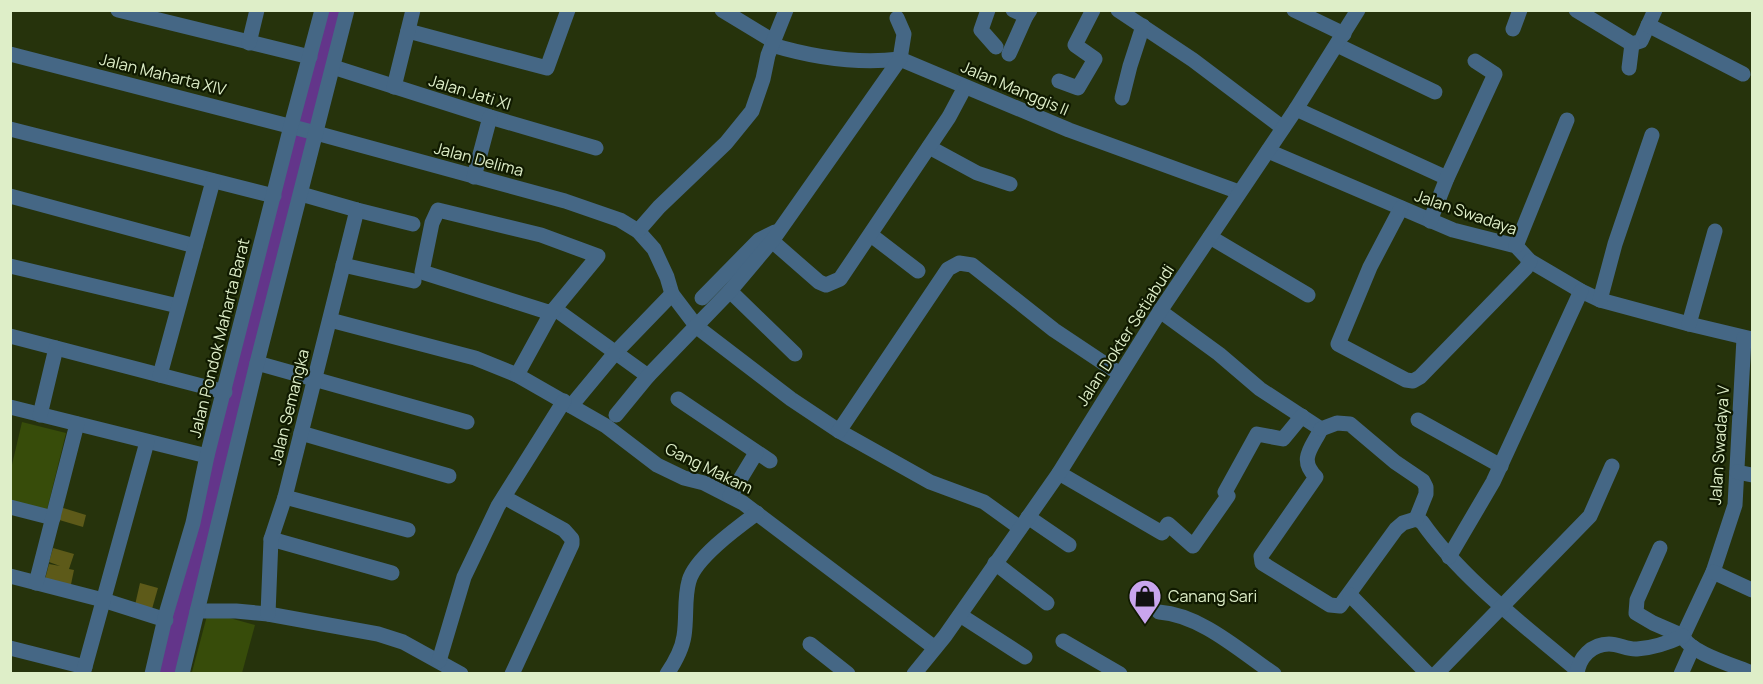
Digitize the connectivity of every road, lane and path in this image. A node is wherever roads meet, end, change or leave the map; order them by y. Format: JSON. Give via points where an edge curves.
{"nodes":[{"id":1,"x":118,"y":10,"type":"edge"},
{"id":2,"x":256,"y":10,"type":"edge"},
{"id":3,"x":322,"y":10,"type":"edge"},
{"id":4,"x":346,"y":10,"type":"edge"},
{"id":5,"x":413,"y":10,"type":"edge"},
{"id":6,"x":568,"y":10,"type":"edge"},
{"id":7,"x":722,"y":10,"type":"edge"},
{"id":8,"x":786,"y":10,"type":"edge"},
{"id":9,"x":988,"y":10,"type":"edge"},
{"id":10,"x":1093,"y":10,"type":"edge"},
{"id":11,"x":1118,"y":10,"type":"edge"},
{"id":12,"x":1294,"y":10,"type":"edge"},
{"id":13,"x":1358,"y":10,"type":"edge"},
{"id":14,"x":1520,"y":10,"type":"edge"},
{"id":15,"x":1576,"y":10,"type":"edge"},
{"id":16,"x":1655,"y":10,"type":"edge"},
{"id":17,"x":1023,"y":12,"type":"edge"},
{"id":18,"x":897,"y":18,"type":"dead end"},
{"id":19,"x":1648,"y":25,"type":"junction"},
{"id":20,"x":1143,"y":26,"type":"junction"},
{"id":21,"x":1513,"y":29,"type":"dead end"},
{"id":22,"x":408,"y":31,"type":"junction"},
{"id":23,"x":1340,"y":40,"type":"junction"},
{"id":24,"x":249,"y":43,"type":"junction"},
{"id":25,"x":772,"y":43,"type":"junction"},
{"id":26,"x":1632,"y":44,"type":"junction"},
{"id":27,"x":10,"y":54,"type":"edge"},
{"id":28,"x":310,"y":57,"type":"junction"},
{"id":29,"x":900,"y":59,"type":"junction"},
{"id":30,"x":1475,"y":61,"type":"dead end"},
{"id":31,"x":333,"y":67,"type":"junction"},
{"id":32,"x":1629,"y":68,"type":"dead end"},
{"id":33,"x":1743,"y":74,"type":"dead end"},
{"id":34,"x":1059,"y":81,"type":"dead end"},
{"id":35,"x":394,"y":87,"type":"junction"},
{"id":36,"x":965,"y":87,"type":"junction"},
{"id":37,"x":1435,"y":92,"type":"dead end"},
{"id":38,"x":1122,"y":98,"type":"dead end"},
{"id":39,"x":1296,"y":109,"type":"junction"},
{"id":40,"x":490,"y":117,"type":"junction"},
{"id":41,"x":1567,"y":120,"type":"dead end"},
{"id":42,"x":1283,"y":128,"type":"junction"},
{"id":43,"x":10,"y":129,"type":"edge"},
{"id":44,"x":303,"y":129,"type":"junction"},
{"id":45,"x":1652,"y":135,"type":"dead end"},
{"id":46,"x":929,"y":147,"type":"junction"},
{"id":47,"x":596,"y":148,"type":"dead end"},
{"id":48,"x":1268,"y":151,"type":"junction"},
{"id":49,"x":474,"y":177,"type":"junction"},
{"id":50,"x":1447,"y":178,"type":"junction"},
{"id":51,"x":213,"y":181,"type":"junction"},
{"id":52,"x":1010,"y":184,"type":"dead end"},
{"id":53,"x":1239,"y":192,"type":"junction"},
{"id":54,"x":301,"y":194,"type":"junction"},
{"id":55,"x":10,"y":196,"type":"edge"},
{"id":56,"x":274,"y":196,"type":"junction"},
{"id":57,"x":1401,"y":208,"type":"junction"},
{"id":58,"x":357,"y":210,"type":"junction"},
{"id":59,"x":1430,"y":221,"type":"junction"},
{"id":60,"x":413,"y":224,"type":"dead end"},
{"id":61,"x":638,"y":231,"type":"junction"},
{"id":62,"x":1715,"y":231,"type":"dead end"},
{"id":63,"x":776,"y":235,"type":"junction"},
{"id":64,"x":871,"y":235,"type":"junction"},
{"id":65,"x":1210,"y":237,"type":"junction"},
{"id":66,"x":195,"y":246,"type":"junction"},
{"id":67,"x":1516,"y":246,"type":"junction"},
{"id":68,"x":1530,"y":261,"type":"junction"},
{"id":69,"x":343,"y":265,"type":"junction"},
{"id":70,"x":10,"y":266,"type":"edge"},
{"id":71,"x":918,"y":272,"type":"dead end"},
{"id":72,"x":414,"y":281,"type":"dead end"},
{"id":73,"x":730,"y":291,"type":"junction"},
{"id":74,"x":1581,"y":291,"type":"junction"},
{"id":75,"x":672,"y":294,"type":"junction"},
{"id":76,"x":1308,"y":295,"type":"dead end"},
{"id":77,"x":702,"y":298,"type":"dead end"},
{"id":78,"x":1600,"y":300,"type":"junction"},
{"id":79,"x":178,"y":306,"type":"junction"},
{"id":80,"x":553,"y":311,"type":"junction"},
{"id":81,"x":1160,"y":311,"type":"junction"},
{"id":82,"x":330,"y":320,"type":"junction"},
{"id":83,"x":1689,"y":324,"type":"junction"},
{"id":84,"x":697,"y":327,"type":"junction"},
{"id":85,"x":10,"y":336,"type":"edge"},
{"id":86,"x":1748,"y":338,"type":"edge"},
{"id":87,"x":56,"y":348,"type":"junction"},
{"id":88,"x":615,"y":352,"type":"junction"},
{"id":89,"x":795,"y":354,"type":"dead end"},
{"id":90,"x":257,"y":363,"type":"junction"},
{"id":91,"x":1120,"y":374,"type":"junction"},
{"id":92,"x":160,"y":375,"type":"junction"},
{"id":93,"x":517,"y":375,"type":"junction"},
{"id":94,"x":648,"y":376,"type":"junction"},
{"id":95,"x":315,"y":379,"type":"junction"},
{"id":96,"x":225,"y":392,"type":"junction"},
{"id":97,"x":678,"y":399,"type":"dead end"},
{"id":98,"x":567,"y":403,"type":"junction"},
{"id":99,"x":10,"y":407,"type":"edge"},
{"id":100,"x":40,"y":415,"type":"junction"},
{"id":101,"x":615,"y":415,"type":"dead end"},
{"id":102,"x":1302,"y":416,"type":"junction"},
{"id":103,"x":1418,"y":420,"type":"dead end"},
{"id":104,"x":467,"y":422,"type":"dead end"},
{"id":105,"x":77,"y":424,"type":"junction"},
{"id":106,"x":1322,"y":429,"type":"junction"},
{"id":107,"x":839,"y":431,"type":"junction"},
{"id":108,"x":301,"y":433,"type":"junction"},
{"id":109,"x":147,"y":442,"type":"junction"},
{"id":110,"x":756,"y":453,"type":"junction"},
{"id":111,"x":207,"y":456,"type":"junction"},
{"id":112,"x":770,"y":461,"type":"dead end"},
{"id":113,"x":1501,"y":466,"type":"junction"},
{"id":114,"x":1612,"y":466,"type":"dead end"},
{"id":115,"x":1059,"y":473,"type":"junction"},
{"id":116,"x":1745,"y":474,"type":"edge"},
{"id":117,"x":449,"y":476,"type":"dead end"},
{"id":118,"x":730,"y":496,"type":"junction"},
{"id":119,"x":285,"y":497,"type":"junction"},
{"id":120,"x":504,"y":497,"type":"junction"},
{"id":121,"x":10,"y":507,"type":"edge"},
{"id":122,"x":757,"y":513,"type":"junction"},
{"id":123,"x":53,"y":518,"type":"junction"},
{"id":124,"x":1416,"y":519,"type":"junction"},
{"id":125,"x":1024,"y":522,"type":"junction"},
{"id":126,"x":408,"y":530,"type":"dead end"},
{"id":127,"x":270,"y":539,"type":"junction"},
{"id":128,"x":1070,"y":545,"type":"dead end"},
{"id":129,"x":1660,"y":548,"type":"dead end"},
{"id":130,"x":1449,"y":556,"type":"junction"},
{"id":131,"x":995,"y":563,"type":"junction"},
{"id":132,"x":1713,"y":572,"type":"junction"},
{"id":133,"x":392,"y":573,"type":"dead end"},
{"id":134,"x":10,"y":576,"type":"edge"},
{"id":135,"x":36,"y":583,"type":"junction"},
{"id":136,"x":1752,"y":590,"type":"edge"},
{"id":137,"x":1350,"y":595,"type":"junction"},
{"id":138,"x":103,"y":600,"type":"junction"},
{"id":139,"x":1047,"y":603,"type":"dead end"},
{"id":140,"x":1503,"y":607,"type":"junction"},
{"id":141,"x":197,"y":611,"type":"junction"},
{"id":142,"x":1159,"y":612,"type":"dead end"},
{"id":143,"x":267,"y":614,"type":"junction"},
{"id":144,"x":960,"y":615,"type":"junction"},
{"id":145,"x":166,"y":620,"type":"junction"},
{"id":146,"x":1064,"y":641,"type":"dead end"},
{"id":147,"x":1688,"y":642,"type":"junction"},
{"id":148,"x":810,"y":644,"type":"dead end"},
{"id":149,"x":10,"y":648,"type":"edge"},
{"id":150,"x":935,"y":648,"type":"junction"},
{"id":151,"x":1025,"y":657,"type":"dead end"},
{"id":152,"x":439,"y":661,"type":"junction"},
{"id":153,"x":84,"y":670,"type":"edge"},
{"id":154,"x":1577,"y":672,"type":"edge"},
{"id":155,"x":182,"y":673,"type":"edge"},
{"id":156,"x":1752,"y":673,"type":"edge"},
{"id":157,"x":152,"y":674,"type":"edge"},
{"id":158,"x":461,"y":674,"type":"edge"},
{"id":159,"x":512,"y":674,"type":"edge"},
{"id":160,"x":667,"y":674,"type":"edge"},
{"id":161,"x":848,"y":674,"type":"edge"},
{"id":162,"x":914,"y":674,"type":"edge"},
{"id":163,"x":1120,"y":674,"type":"edge"},
{"id":164,"x":1274,"y":674,"type":"edge"},
{"id":165,"x":1428,"y":674,"type":"edge"},
{"id":166,"x":1436,"y":674,"type":"edge"},
{"id":167,"x":1681,"y":674,"type":"edge"}],
"edges":[{"from":1,"to":24,"type":"street"},
{"from":2,"to":24,"type":"street"},
{"from":3,"to":28,"type":"street","name":"Jalan Pondok Maharta Barat"},
{"from":4,"to":31,"type":"street","name":"Jalan Pondok Maharta Barat"},
{"from":5,"to":22,"type":"street"},
{"from":6,"to":22,"type":"street","via":[[547,68]]},
{"from":7,"to":25,"type":"street","name":"Jalan Manggis II"},
{"from":8,"to":25,"type":"street"},
{"from":9,"to":17,"type":"street","via":[[981,30],[1003,50]]},
{"from":10,"to":34,"type":"street","via":[[1075,45],[1095,59],[1078,88]]},
{"from":11,"to":20,"type":"street"},
{"from":12,"to":23,"type":"street"},
{"from":13,"to":23,"type":"street","name":"Jalan Dokter Setiabudi"},
{"from":14,"to":21,"type":"street"},
{"from":15,"to":26,"type":"street"},
{"from":16,"to":19,"type":"street"},
{"from":18,"to":29,"type":"street","via":[[904,34]]},
{"from":19,"to":26,"type":"street","via":[[1641,41]]},
{"from":19,"to":33,"type":"street"},
{"from":20,"to":38,"type":"street"},
{"from":20,"to":42,"type":"street"},
{"from":22,"to":35,"type":"street"},
{"from":23,"to":37,"type":"street"},
{"from":23,"to":39,"type":"street","name":"Jalan Dokter Setiabudi"},
{"from":24,"to":28,"type":"street"},
{"from":25,"to":29,"type":"street","name":"Jalan Manggis II","via":[[793,52],[876,62]]},
{"from":25,"to":61,"type":"street","via":[[752,111],[726,144]]},
{"from":26,"to":32,"type":"street"},
{"from":27,"to":44,"type":"street","name":"Jalan Maharta XIV"},
{"from":28,"to":44,"type":"street","name":"Jalan Pondok Maharta Barat"},
{"from":29,"to":36,"type":"street","name":"Jalan Manggis II"},
{"from":29,"to":63,"type":"street"},
{"from":30,"to":50,"type":"street","via":[[1496,74]]},
{"from":31,"to":35,"type":"street","name":"Jalan Jati XI"},
{"from":31,"to":44,"type":"street","name":"Jalan Pondok Maharta Barat"},
{"from":35,"to":40,"type":"street","name":"Jalan Jati XI"},
{"from":36,"to":46,"type":"street"},
{"from":36,"to":53,"type":"street","name":"Jalan Manggis II"},
{"from":39,"to":42,"type":"street","name":"Jalan Dokter Setiabudi"},
{"from":39,"to":50,"type":"street"},
{"from":40,"to":47,"type":"street","name":"Jalan Jati XI"},
{"from":40,"to":49,"type":"street"},
{"from":41,"to":67,"type":"street"},
{"from":42,"to":48,"type":"street","name":"Jalan Dokter Setiabudi"},
{"from":43,"to":51,"type":"street"},
{"from":44,"to":49,"type":"street","name":"Jalan Delima"},
{"from":44,"to":54,"type":"street","name":"Jalan Pondok Maharta Barat"},
{"from":44,"to":56,"type":"street","name":"Jalan Pondok Maharta Barat"},
{"from":45,"to":78,"type":"street"},
{"from":46,"to":52,"type":"street","via":[[977,173]]},
{"from":46,"to":64,"type":"street"},
{"from":48,"to":53,"type":"street","name":"Jalan Dokter Setiabudi"},
{"from":48,"to":57,"type":"street","name":"Jalan Swadaya"},
{"from":49,"to":61,"type":"street","name":"Jalan Delima","via":[[599,212]]},
{"from":50,"to":59,"type":"street"},
{"from":51,"to":56,"type":"street"},
{"from":51,"to":66,"type":"street"},
{"from":53,"to":65,"type":"street","name":"Jalan Dokter Setiabudi"},
{"from":54,"to":58,"type":"street"},
{"from":54,"to":90,"type":"street","name":"Jalan Pondok Maharta Barat"},
{"from":55,"to":66,"type":"street"},
{"from":56,"to":96,"type":"street","name":"Jalan Pondok Maharta Barat"},
{"from":57,"to":59,"type":"street","name":"Jalan Swadaya"},
{"from":57,"to":68,"type":"street","via":[[1338,344],[1406,380],[1420,377]]},
{"from":58,"to":60,"type":"street"},
{"from":58,"to":69,"type":"street","name":"Jalan Semangka"},
{"from":59,"to":67,"type":"street","name":"Jalan Swadaya"},
{"from":61,"to":75,"type":"street","via":[[654,249]]},
{"from":62,"to":83,"type":"street"},
{"from":63,"to":64,"type":"street","via":[[798,266],[826,285],[840,279]]},
{"from":63,"to":73,"type":"street"},
{"from":63,"to":77,"type":"street","via":[[759,240]]},
{"from":64,"to":71,"type":"street"},
{"from":65,"to":76,"type":"street"},
{"from":65,"to":81,"type":"street","name":"Jalan Dokter Setiabudi"},
{"from":66,"to":79,"type":"street"},
{"from":67,"to":68,"type":"street","name":"Jalan Swadaya"},
{"from":68,"to":74,"type":"street","name":"Jalan Swadaya"},
{"from":69,"to":72,"type":"street"},
{"from":69,"to":82,"type":"street","name":"Jalan Semangka"},
{"from":70,"to":79,"type":"street"},
{"from":73,"to":84,"type":"street"},
{"from":73,"to":89,"type":"street"},
{"from":74,"to":78,"type":"street","name":"Jalan Swadaya"},
{"from":74,"to":113,"type":"street"},
{"from":75,"to":84,"type":"street"},
{"from":75,"to":88,"type":"street"},
{"from":78,"to":83,"type":"street","name":"Jalan Swadaya"},
{"from":79,"to":92,"type":"street"},
{"from":80,"to":80,"type":"street","via":[[598,256],[541,235],[438,210],[422,272]]},
{"from":80,"to":88,"type":"street"},
{"from":80,"to":93,"type":"street"},
{"from":81,"to":91,"type":"street","name":"Jalan Dokter Setiabudi"},
{"from":81,"to":102,"type":"street","via":[[1260,389]]},
{"from":82,"to":93,"type":"street","name":"Gang Makam","via":[[475,358]]},
{"from":82,"to":95,"type":"street","name":"Jalan Semangka"},
{"from":83,"to":86,"type":"street","name":"Jalan Swadaya"},
{"from":84,"to":94,"type":"street"},
{"from":84,"to":107,"type":"street"},
{"from":85,"to":87,"type":"street"},
{"from":86,"to":116,"type":"street","name":"Jalan Swadaya V"},
{"from":87,"to":92,"type":"street"},
{"from":87,"to":100,"type":"street"},
{"from":88,"to":94,"type":"street"},
{"from":88,"to":98,"type":"street"},
{"from":90,"to":95,"type":"street"},
{"from":90,"to":141,"type":"street","name":"Jalan Pondok Maharta Barat"},
{"from":91,"to":107,"type":"street","via":[[1054,330],[972,265],[959,263],[948,268]]},
{"from":91,"to":115,"type":"street","name":"Jalan Dokter Setiabudi"},
{"from":92,"to":96,"type":"street"},
{"from":93,"to":98,"type":"street","name":"Gang Makam"},
{"from":94,"to":101,"type":"street"},
{"from":95,"to":104,"type":"street"},
{"from":95,"to":108,"type":"street","name":"Jalan Semangka"},
{"from":96,"to":111,"type":"street","name":"Jalan Pondok Maharta Barat"},
{"from":97,"to":110,"type":"street"},
{"from":98,"to":118,"type":"street","name":"Gang Makam","via":[[606,426],[657,465]]},
{"from":98,"to":120,"type":"street"},
{"from":99,"to":100,"type":"street"},
{"from":100,"to":105,"type":"street"},
{"from":102,"to":106,"type":"street"},
{"from":102,"to":115,"type":"street","via":[[1283,439],[1257,434],[1225,492],[1228,496],[1193,546],[1168,524],[1162,533]]},
{"from":103,"to":113,"type":"street"},
{"from":105,"to":109,"type":"street"},
{"from":105,"to":123,"type":"street"},
{"from":106,"to":124,"type":"street","via":[[1337,423],[1350,424],[1423,481],[1426,494]]},
{"from":106,"to":137,"type":"street","via":[[1306,460],[1307,468],[1316,477],[1261,560],[1330,605],[1340,606]]},
{"from":107,"to":125,"type":"street","via":[[930,482]]},
{"from":108,"to":117,"type":"street"},
{"from":108,"to":119,"type":"street","name":"Jalan Semangka"},
{"from":109,"to":111,"type":"street"},
{"from":109,"to":138,"type":"street"},
{"from":110,"to":112,"type":"street"},
{"from":110,"to":118,"type":"street"},
{"from":111,"to":145,"type":"street","name":"Jalan Pondok Maharta Barat"},
{"from":113,"to":130,"type":"street"},
{"from":114,"to":140,"type":"street","via":[[1590,516]]},
{"from":115,"to":125,"type":"street","name":"Jalan Dokter Setiabudi"},
{"from":116,"to":132,"type":"street","name":"Jalan Swadaya V"},
{"from":118,"to":122,"type":"street","name":"Gang Makam"},
{"from":119,"to":126,"type":"street"},
{"from":119,"to":127,"type":"street","name":"Jalan Semangka"},
{"from":120,"to":152,"type":"street","via":[[464,577]]},
{"from":120,"to":159,"type":"street","via":[[564,530],[572,539]]},
{"from":121,"to":123,"type":"street"},
{"from":122,"to":150,"type":"street","name":"Gang Makam"},
{"from":122,"to":160,"type":"street","via":[[713,550],[689,579],[684,635]]},
{"from":123,"to":135,"type":"street"},
{"from":124,"to":130,"type":"street"},
{"from":124,"to":137,"type":"street","via":[[1396,529]]},
{"from":125,"to":128,"type":"street"},
{"from":125,"to":131,"type":"street","name":"Jalan Dokter Setiabudi"},
{"from":127,"to":133,"type":"street"},
{"from":127,"to":143,"type":"street","name":"Jalan Semangka"},
{"from":129,"to":147,"type":"street","via":[[1637,600],[1636,613]]},
{"from":130,"to":140,"type":"street"},
{"from":131,"to":139,"type":"street"},
{"from":131,"to":144,"type":"street","name":"Jalan Dokter Setiabudi"},
{"from":132,"to":136,"type":"street"},
{"from":132,"to":147,"type":"street","name":"Jalan Swadaya V"},
{"from":134,"to":135,"type":"street"},
{"from":135,"to":138,"type":"street"},
{"from":137,"to":165,"type":"street"},
{"from":138,"to":145,"type":"street"},
{"from":138,"to":153,"type":"street"},
{"from":140,"to":154,"type":"street"},
{"from":140,"to":166,"type":"street"},
{"from":141,"to":143,"type":"street"},
{"from":141,"to":155,"type":"street","name":"Jalan Pondok Maharta Barat"},
{"from":142,"to":164,"type":"street","via":[[1201,624]]},
{"from":143,"to":152,"type":"street","via":[[378,634]]},
{"from":144,"to":150,"type":"street","name":"Jalan Dokter Setiabudi"},
{"from":144,"to":151,"type":"street"},
{"from":145,"to":157,"type":"street","name":"Jalan Pondok Maharta Barat"},
{"from":146,"to":163,"type":"street"},
{"from":147,"to":154,"type":"street","via":[[1634,650],[1609,644],[1598,646],[1581,660]]},
{"from":147,"to":156,"type":"street"},
{"from":147,"to":167,"type":"street","name":"Jalan Swadaya V"},
{"from":148,"to":161,"type":"street"},
{"from":149,"to":153,"type":"street"},
{"from":150,"to":162,"type":"street","name":"Jalan Dokter Setiabudi"},
{"from":152,"to":158,"type":"street"}]}
